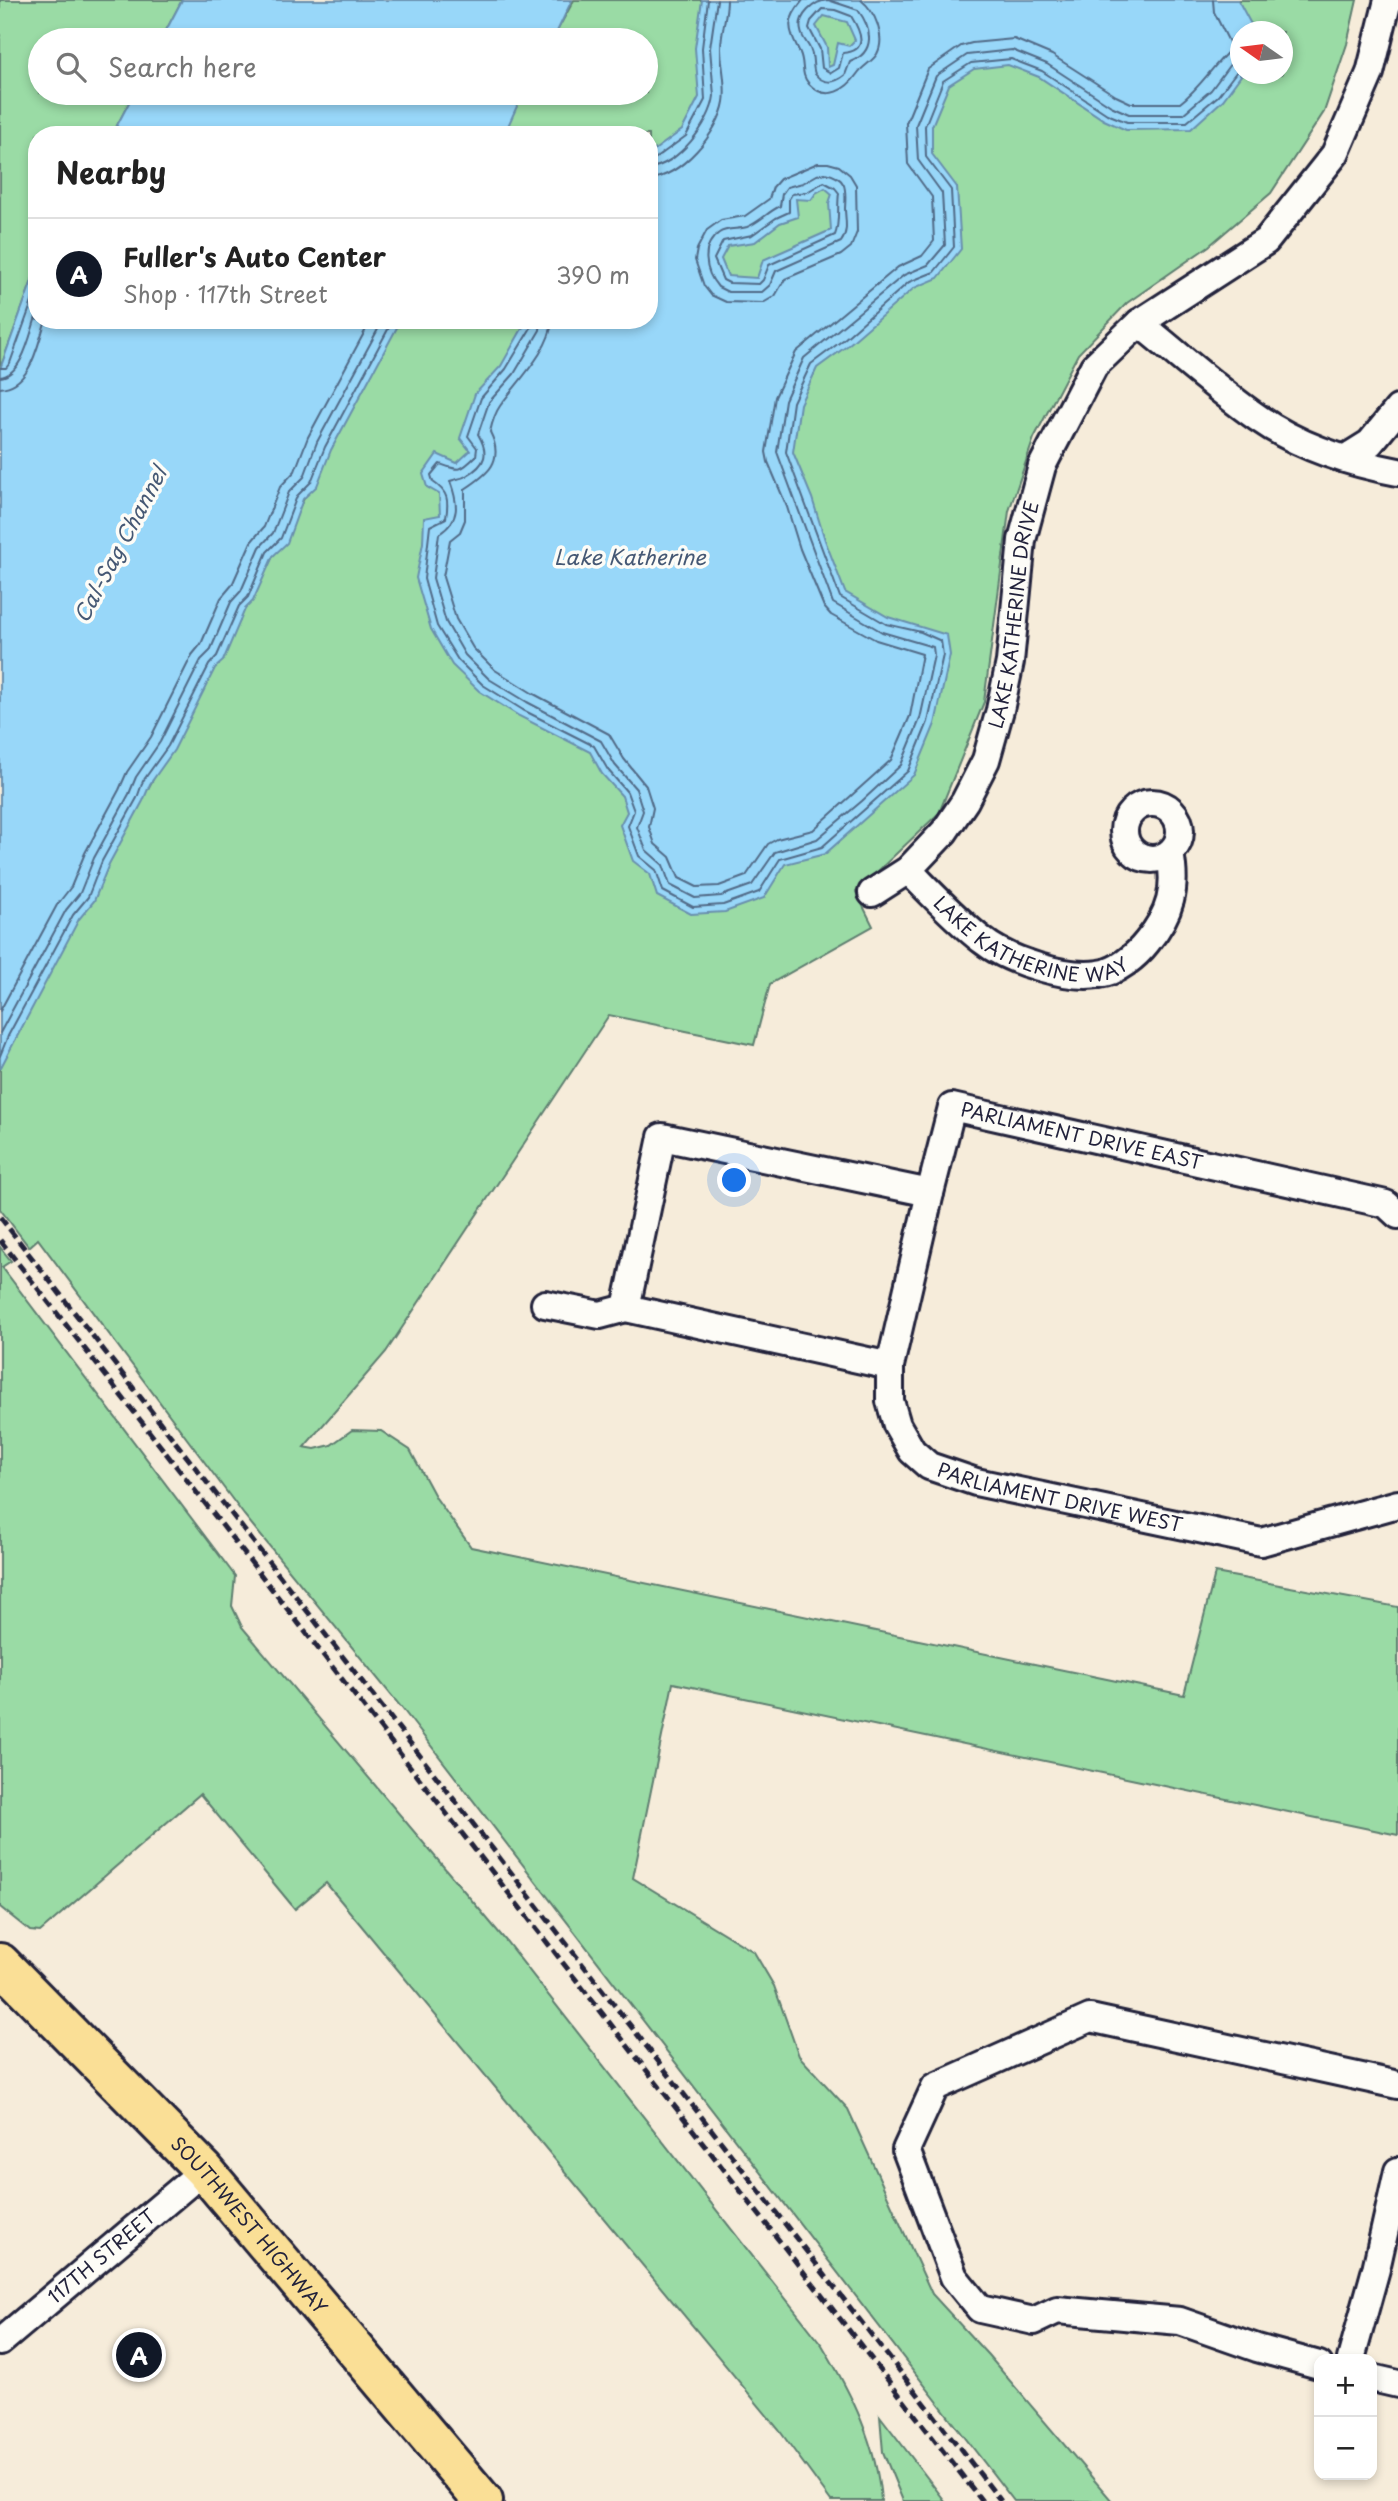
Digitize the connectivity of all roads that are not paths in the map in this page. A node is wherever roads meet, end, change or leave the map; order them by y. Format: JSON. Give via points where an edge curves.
{"nodes":[{"id":1,"x":1388,"y":0,"type":"edge"},
{"id":2,"x":1139,"y":323,"type":"junction"},
{"id":3,"x":1398,"y":409,"type":"edge"},
{"id":4,"x":1346,"y":458,"type":"junction"},
{"id":5,"x":1398,"y":472,"type":"edge"},
{"id":6,"x":1170,"y":853,"type":"dead end"},
{"id":7,"x":908,"y":870,"type":"junction"},
{"id":8,"x":872,"y":893,"type":"dead end"},
{"id":9,"x":930,"y":1193,"type":"junction"},
{"id":10,"x":1398,"y":1215,"type":"edge"},
{"id":11,"x":545,"y":1304,"type":"dead end"},
{"id":12,"x":626,"y":1308,"type":"junction"},
{"id":13,"x":890,"y":1366,"type":"junction"},
{"id":14,"x":1398,"y":1504,"type":"edge"},
{"id":15,"x":0,"y":1963,"type":"edge"},
{"id":16,"x":1398,"y":2085,"type":"edge"},
{"id":17,"x":204,"y":2170,"type":"junction"},
{"id":18,"x":1398,"y":2171,"type":"edge"},
{"id":19,"x":0,"y":2342,"type":"edge"},
{"id":20,"x":1352,"y":2354,"type":"edge"},
{"id":21,"x":1314,"y":2364,"type":"edge"},
{"id":22,"x":1377,"y":2379,"type":"edge"},
{"id":23,"x":1398,"y":2384,"type":"edge"},
{"id":24,"x":484,"y":2501,"type":"edge"}],
"edges":[{"from":1,"to":2,"type":"street","name":"LAKE KATHERINE DRIVE","via":[[1370,73],[1335,154],[1266,241]]},
{"from":2,"to":4,"type":"street","via":[[1259,419],[1308,445]]},
{"from":2,"to":7,"type":"street","name":"LAKE KATHERINE DRIVE","via":[[1094,366],[1042,466],[1022,540],[1010,662],[986,760],[944,832]]},
{"from":3,"to":4,"type":"street","via":[[1370,443]]},
{"from":4,"to":5,"type":"street"},
{"from":6,"to":7,"type":"street","name":"LAKE KATHERINE WAY","via":[[1173,883],[1169,909],[1160,927],[1140,950],[1100,974],[1053,971],[1000,952],[982,941]]},
{"from":7,"to":8,"type":"street","name":"LAKE KATHERINE DRIVE"},
{"from":9,"to":10,"type":"street","name":"PARLIAMENT DRIVE EAST","via":[[952,1107],[1386,1204]]},
{"from":9,"to":12,"type":"street","via":[[662,1136]]},
{"from":9,"to":13,"type":"street","name":"PARLIAMENT DRIVE WEST"},
{"from":11,"to":12,"type":"street","via":[[600,1315]]},
{"from":12,"to":13,"type":"street"},
{"from":13,"to":14,"type":"street","name":"PARLIAMENT DRIVE WEST","via":[[890,1401],[912,1451],[929,1466],[976,1482],[1261,1542]]},
{"from":15,"to":17,"type":"main road","name":"SOUTHWEST HIGHWAY"},
{"from":16,"to":21,"type":"street","via":[[1090,2018],[934,2087],[906,2150],[954,2277],[980,2309],[1034,2321],[1057,2310],[1180,2321]]},
{"from":17,"to":19,"type":"street","name":"117TH STREET"},
{"from":17,"to":24,"type":"main road","name":"SOUTHWEST HIGHWAY"},
{"from":18,"to":20,"type":"street"},
{"from":22,"to":23,"type":"street"}]}
